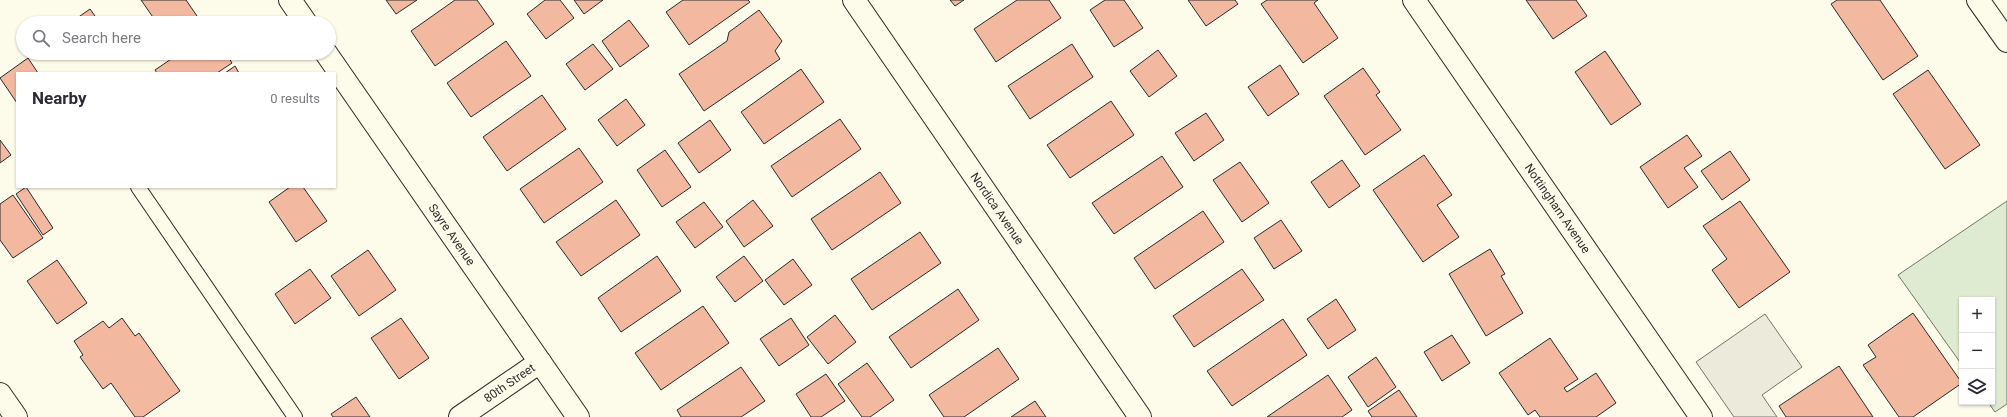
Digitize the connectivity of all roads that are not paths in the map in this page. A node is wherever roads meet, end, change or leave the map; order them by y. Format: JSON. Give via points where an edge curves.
{"nodes":[{"id":1,"x":290,"y":0,"type":"edge"},
{"id":2,"x":854,"y":0,"type":"edge"},
{"id":3,"x":1414,"y":0,"type":"edge"},
{"id":4,"x":1978,"y":0,"type":"edge"},
{"id":5,"x":301,"y":16,"type":"edge"},
{"id":6,"x":2007,"y":41,"type":"edge"},
{"id":7,"x":331,"y":60,"type":"edge"},
{"id":8,"x":139,"y":188,"type":"edge"},
{"id":9,"x":540,"y":362,"type":"junction"},
{"id":10,"x":0,"y":394,"type":"edge"},
{"id":11,"x":16,"y":417,"type":"edge"},
{"id":12,"x":295,"y":417,"type":"edge"},
{"id":13,"x":460,"y":417,"type":"edge"},
{"id":14,"x":578,"y":417,"type":"edge"},
{"id":15,"x":1140,"y":417,"type":"edge"},
{"id":16,"x":1701,"y":417,"type":"edge"}],
"edges":[{"from":1,"to":5,"type":"street"},
{"from":2,"to":15,"type":"street","name":"Nordica Avenue"},
{"from":3,"to":16,"type":"street","name":"Nottingham Avenue"},
{"from":4,"to":6,"type":"street"},
{"from":7,"to":9,"type":"street","name":"Sayre Avenue"},
{"from":8,"to":12,"type":"lane"},
{"from":9,"to":13,"type":"street","name":"80th Street"},
{"from":9,"to":14,"type":"street","name":"Sayre Avenue"},
{"from":10,"to":11,"type":"street"}]}
